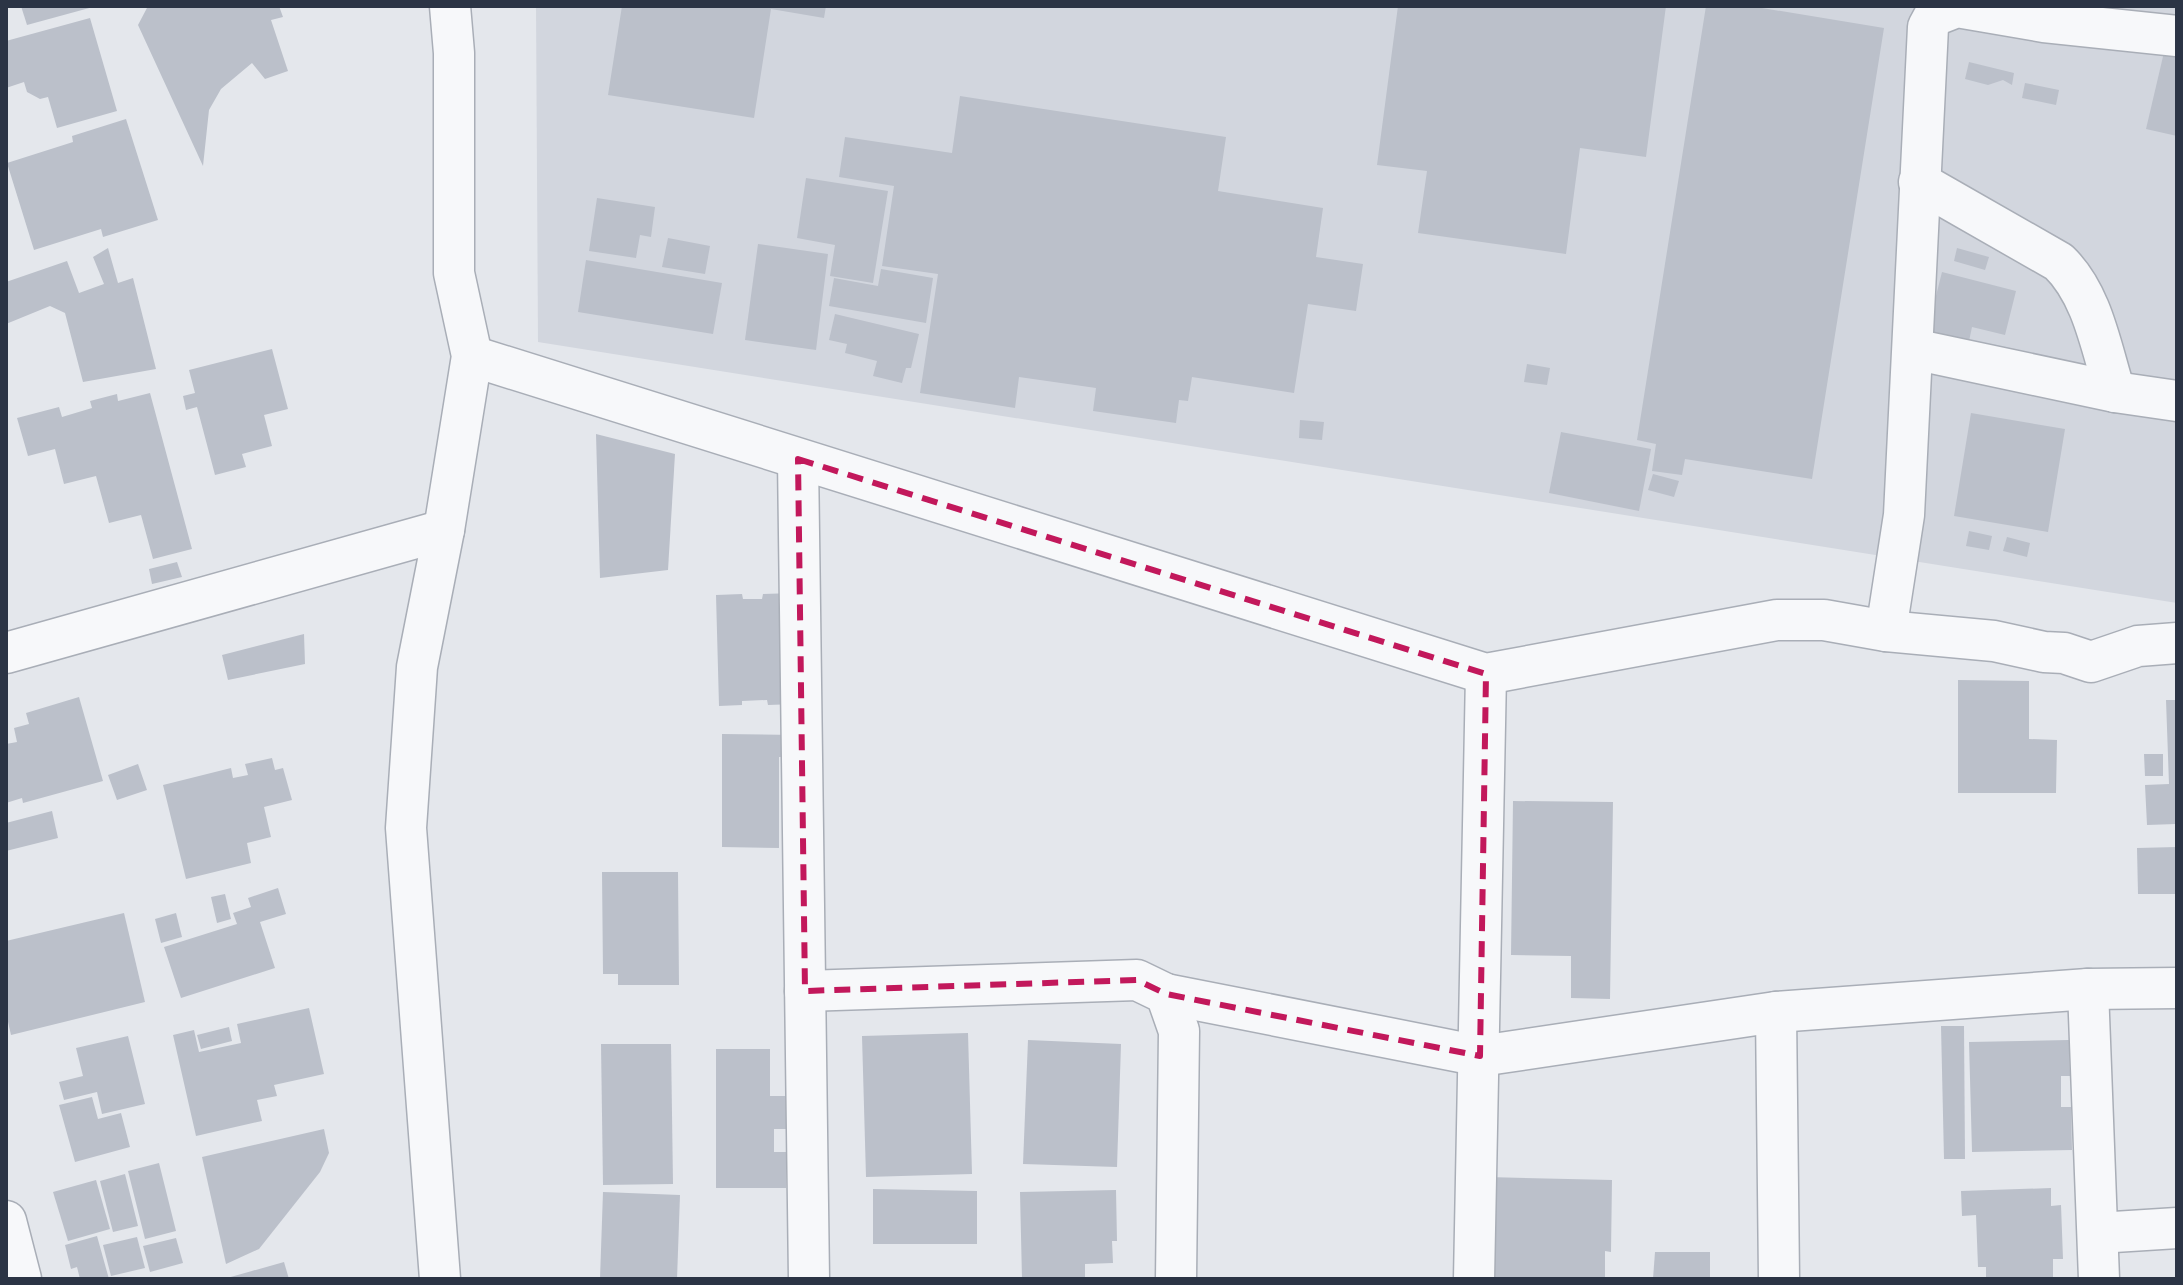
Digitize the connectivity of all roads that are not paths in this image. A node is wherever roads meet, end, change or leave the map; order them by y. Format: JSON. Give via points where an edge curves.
{"nodes":[{"id":1,"x":450,"y":6,"type":"edge"},
{"id":2,"x":2177,"y":36,"type":"edge"},
{"id":3,"x":1919,"y":182,"type":"junction"},
{"id":4,"x":1913,"y":349,"type":"junction"},
{"id":5,"x":472,"y":356,"type":"junction"},
{"id":6,"x":2115,"y":392,"type":"junction"},
{"id":7,"x":2177,"y":401,"type":"edge"},
{"id":8,"x":798,"y":459,"type":"junction"},
{"id":9,"x":444,"y":530,"type":"junction"},
{"id":10,"x":1886,"y":631,"type":"junction"},
{"id":11,"x":2177,"y":643,"type":"edge"},
{"id":12,"x":8,"y":645,"type":"edge"},
{"id":13,"x":1486,"y":674,"type":"junction"},
{"id":14,"x":2177,"y":988,"type":"edge"},
{"id":15,"x":2088,"y":989,"type":"junction"},
{"id":16,"x":805,"y":991,"type":"junction"},
{"id":17,"x":1166,"y":994,"type":"junction"},
{"id":18,"x":1776,"y":1012,"type":"junction"},
{"id":19,"x":1480,"y":1056,"type":"junction"},
{"id":20,"x":6,"y":1221,"type":"edge"},
{"id":21,"x":2177,"y":1228,"type":"edge"},
{"id":22,"x":2098,"y":1233,"type":"junction"},
{"id":23,"x":21,"y":1279,"type":"edge"},
{"id":24,"x":440,"y":1279,"type":"edge"},
{"id":25,"x":809,"y":1279,"type":"edge"},
{"id":26,"x":1176,"y":1279,"type":"edge"},
{"id":27,"x":1474,"y":1279,"type":"edge"},
{"id":28,"x":1779,"y":1279,"type":"edge"},
{"id":29,"x":2099,"y":1279,"type":"edge"}],
"edges":[{"from":1,"to":5,"type":"street","via":[[454,273]]},
{"from":2,"to":3,"type":"street","via":[[1957,7],[1934,16],[1928,27]]},
{"from":3,"to":4,"type":"street"},
{"from":3,"to":6,"type":"street","via":[[2059,262],[2073,276]]},
{"from":4,"to":6,"type":"street"},
{"from":4,"to":10,"type":"street","via":[[1904,515]]},
{"from":5,"to":8,"type":"street"},
{"from":5,"to":9,"type":"street"},
{"from":6,"to":7,"type":"street"},
{"from":8,"to":13,"type":"street"},
{"from":8,"to":16,"type":"street"},
{"from":9,"to":12,"type":"street"},
{"from":9,"to":24,"type":"street","via":[[417,667],[406,828]]},
{"from":10,"to":11,"type":"street","via":[[1994,641],[2091,662],[2138,646]]},
{"from":10,"to":13,"type":"street","via":[[1824,620],[1777,620]]},
{"from":13,"to":19,"type":"street"},
{"from":14,"to":15,"type":"street"},
{"from":15,"to":18,"type":"street"},
{"from":15,"to":22,"type":"street"},
{"from":16,"to":17,"type":"street","via":[[1137,980]]},
{"from":16,"to":25,"type":"street"},
{"from":17,"to":19,"type":"street"},
{"from":17,"to":26,"type":"street","via":[[1179,1031]]},
{"from":18,"to":19,"type":"street"},
{"from":18,"to":28,"type":"street"},
{"from":19,"to":27,"type":"street"},
{"from":20,"to":23,"type":"street"},
{"from":21,"to":22,"type":"street"},
{"from":22,"to":29,"type":"street"}]}
